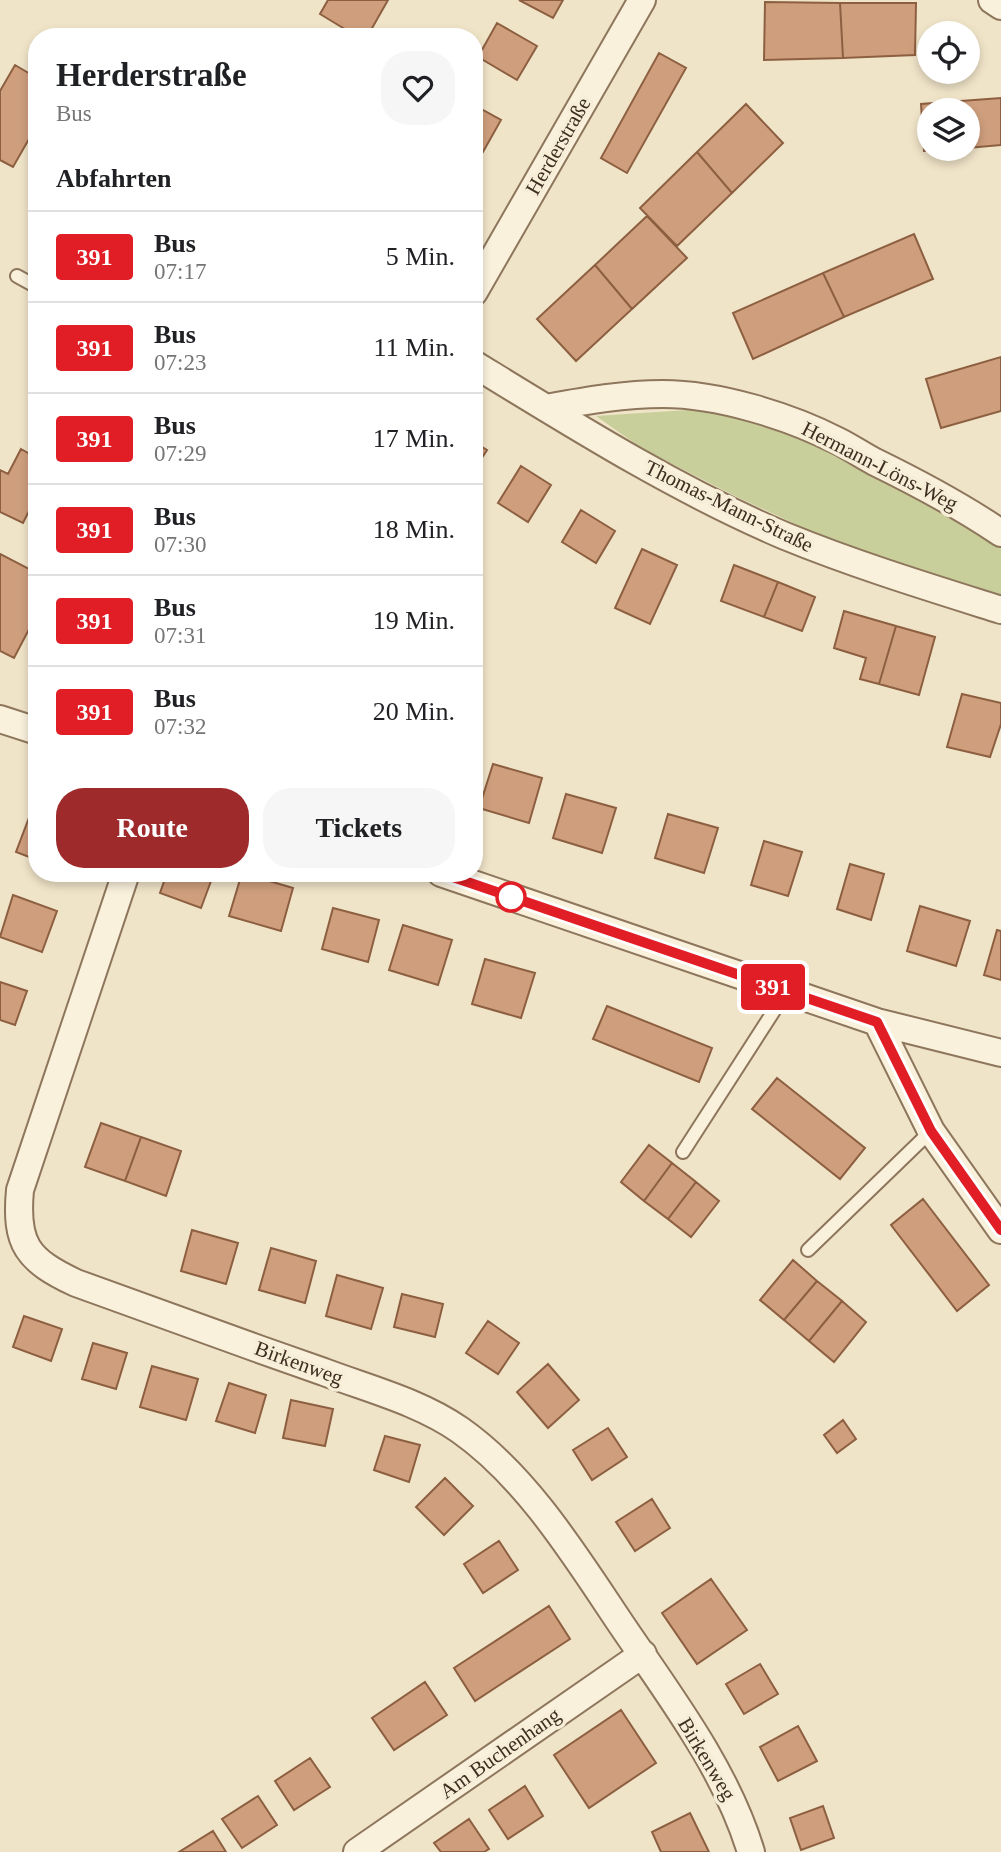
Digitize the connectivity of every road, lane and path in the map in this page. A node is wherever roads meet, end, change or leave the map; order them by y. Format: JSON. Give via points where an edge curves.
{"nodes":[{"id":1,"x":642,"y":0,"type":"edge"},
{"id":2,"x":992,"y":0,"type":"edge"},
{"id":3,"x":1001,"y":6,"type":"edge"},
{"id":4,"x":17,"y":276,"type":"dead end"},
{"id":5,"x":483,"y":276,"type":"edge"},
{"id":6,"x":28,"y":282,"type":"edge"},
{"id":7,"x":483,"y":370,"type":"edge"},
{"id":8,"x":546,"y":408,"type":"junction"},
{"id":9,"x":1001,"y":533,"type":"edge"},
{"id":10,"x":1001,"y":610,"type":"edge"},
{"id":11,"x":0,"y":719,"type":"edge"},
{"id":12,"x":28,"y":728,"type":"edge"},
{"id":13,"x":123,"y":882,"type":"edge"},
{"id":14,"x":467,"y":882,"type":"edge"},
{"id":15,"x":786,"y":992,"type":"junction"},
{"id":16,"x":877,"y":1022,"type":"junction"},
{"id":17,"x":1001,"y":1053,"type":"edge"},
{"id":18,"x":931,"y":1131,"type":"junction"},
{"id":19,"x":683,"y":1152,"type":"dead end"},
{"id":20,"x":1001,"y":1230,"type":"edge"},
{"id":21,"x":808,"y":1250,"type":"dead end"},
{"id":22,"x":643,"y":1654,"type":"junction"},
{"id":23,"x":357,"y":1852,"type":"edge"},
{"id":24,"x":751,"y":1852,"type":"edge"}],
"edges":[{"from":1,"to":5,"type":"street","name":"Herderstraße"},
{"from":2,"to":3,"type":"street"},
{"from":4,"to":6,"type":"lane"},
{"from":7,"to":8,"type":"street","name":"Thomas-Mann-Straße"},
{"from":8,"to":9,"type":"street","name":"Hermann-Löns-Weg","via":[[618,396],[665,394],[758,411],[838,441],[932,490]]},
{"from":8,"to":10,"type":"street","name":"Thomas-Mann-Straße","via":[[627,456],[782,534],[855,564]]},
{"from":11,"to":12,"type":"street"},
{"from":13,"to":22,"type":"street","name":"Birkenweg","via":[[20,1190],[19,1226],[34,1258],[76,1283],[406,1403],[460,1429],[510,1475],[544,1515]]},
{"from":14,"to":15,"type":"street"},
{"from":15,"to":16,"type":"street"},
{"from":15,"to":19,"type":"lane"},
{"from":16,"to":17,"type":"street"},
{"from":16,"to":18,"type":"street"},
{"from":18,"to":20,"type":"street"},
{"from":18,"to":21,"type":"lane"},
{"from":22,"to":23,"type":"street","name":"Am Buchenhang"},
{"from":22,"to":24,"type":"street","name":"Birkenweg","via":[[730,1796]]}]}
